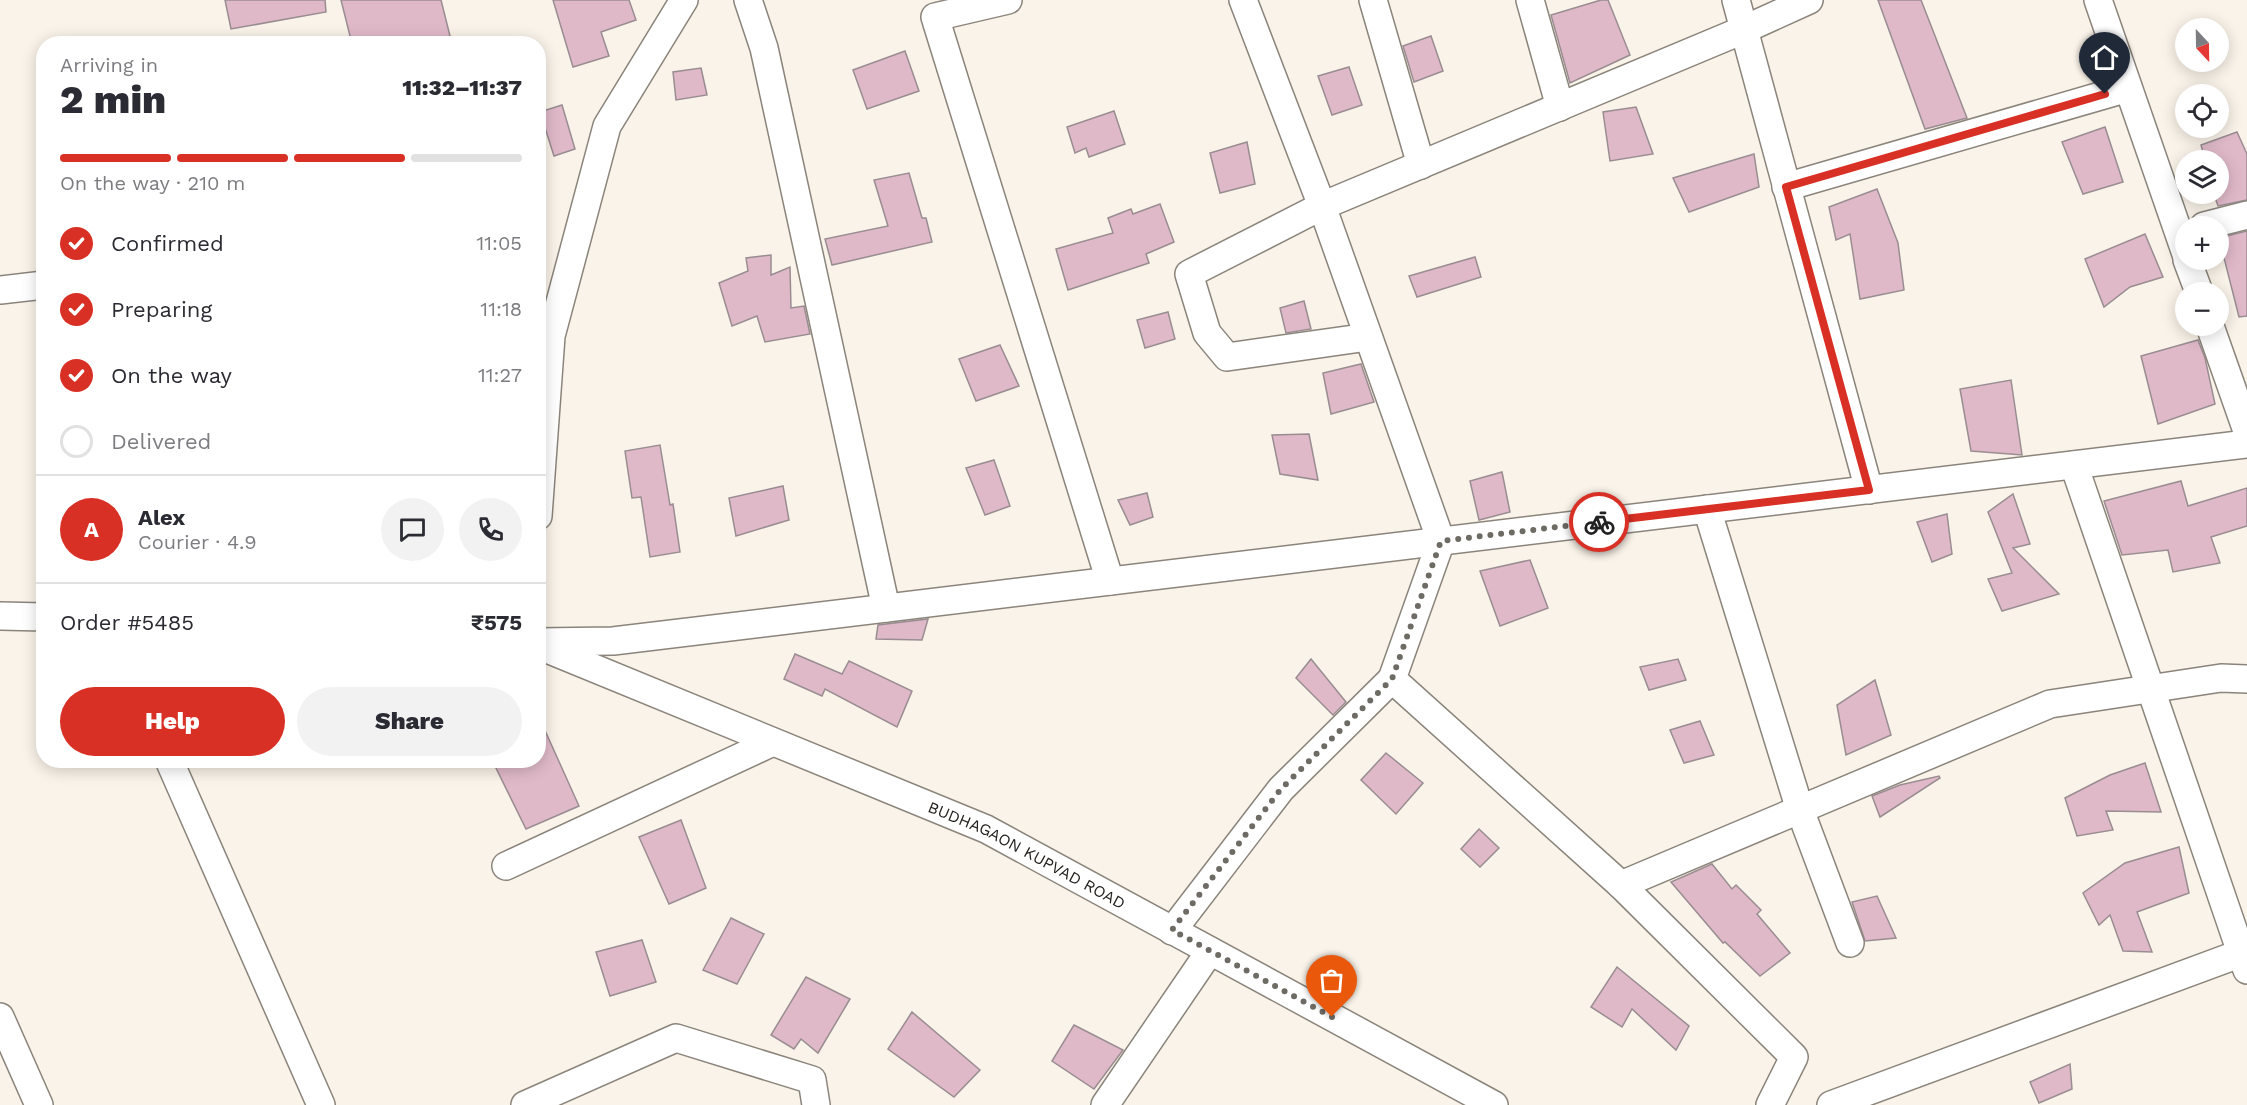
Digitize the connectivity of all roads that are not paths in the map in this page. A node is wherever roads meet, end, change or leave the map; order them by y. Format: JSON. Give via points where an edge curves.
{"nodes":[{"id":1,"x":684,"y":0,"type":"edge"},
{"id":2,"x":748,"y":0,"type":"edge"},
{"id":3,"x":1008,"y":0,"type":"edge"},
{"id":4,"x":1243,"y":0,"type":"edge"},
{"id":5,"x":1373,"y":0,"type":"edge"},
{"id":6,"x":1530,"y":0,"type":"edge"},
{"id":7,"x":1736,"y":0,"type":"edge"},
{"id":8,"x":1809,"y":0,"type":"edge"},
{"id":9,"x":2098,"y":0,"type":"edge"},
{"id":10,"x":1743,"y":30,"type":"junction"},
{"id":11,"x":2128,"y":88,"type":"junction"},
{"id":12,"x":1560,"y":107,"type":"junction"},
{"id":13,"x":1421,"y":165,"type":"junction"},
{"id":14,"x":1786,"y":187,"type":"junction"},
{"id":15,"x":1322,"y":206,"type":"junction"},
{"id":16,"x":2247,"y":215,"type":"edge"},
{"id":17,"x":2175,"y":218,"type":"edge"},
{"id":18,"x":2229,"y":220,"type":"edge"},
{"id":19,"x":36,"y":286,"type":"edge"},
{"id":20,"x":0,"y":290,"type":"edge"},
{"id":21,"x":2214,"y":336,"type":"edge"},
{"id":22,"x":1368,"y":337,"type":"junction"},
{"id":23,"x":546,"y":405,"type":"edge"},
{"id":24,"x":2247,"y":431,"type":"edge"},
{"id":25,"x":2247,"y":444,"type":"edge"},
{"id":26,"x":2074,"y":465,"type":"junction"},
{"id":27,"x":1869,"y":490,"type":"junction"},
{"id":28,"x":1707,"y":509,"type":"junction"},
{"id":29,"x":1441,"y":541,"type":"junction"},
{"id":30,"x":1110,"y":581,"type":"junction"},
{"id":31,"x":886,"y":608,"type":"junction"},
{"id":32,"x":0,"y":616,"type":"edge"},
{"id":33,"x":36,"y":617,"type":"edge"},
{"id":34,"x":546,"y":644,"type":"edge"},
{"id":35,"x":546,"y":647,"type":"edge"},
{"id":36,"x":1392,"y":679,"type":"junction"},
{"id":37,"x":2247,"y":679,"type":"edge"},
{"id":38,"x":2150,"y":689,"type":"junction"},
{"id":39,"x":772,"y":742,"type":"junction"},
{"id":40,"x":173,"y":768,"type":"edge"},
{"id":41,"x":1800,"y":810,"type":"junction"},
{"id":42,"x":506,"y":866,"type":"dead end"},
{"id":43,"x":1621,"y":885,"type":"junction"},
{"id":44,"x":1172,"y":930,"type":"junction"},
{"id":45,"x":1850,"y":943,"type":"dead end"},
{"id":46,"x":1210,"y":951,"type":"junction"},
{"id":47,"x":2245,"y":958,"type":"edge"},
{"id":48,"x":0,"y":1017,"type":"edge"},
{"id":49,"x":39,"y":1105,"type":"edge"},
{"id":50,"x":321,"y":1105,"type":"edge"},
{"id":51,"x":525,"y":1105,"type":"edge"},
{"id":52,"x":816,"y":1105,"type":"edge"},
{"id":53,"x":1105,"y":1105,"type":"edge"},
{"id":54,"x":1494,"y":1105,"type":"edge"},
{"id":55,"x":1770,"y":1105,"type":"edge"},
{"id":56,"x":1831,"y":1105,"type":"edge"}],
"edges":[{"from":1,"to":23,"type":"street","via":[[607,126],[551,336]]},
{"from":2,"to":31,"type":"street","via":[[764,48]]},
{"from":3,"to":30,"type":"street","via":[[935,16]]},
{"from":4,"to":15,"type":"street"},
{"from":5,"to":13,"type":"street"},
{"from":6,"to":12,"type":"street"},
{"from":7,"to":10,"type":"street"},
{"from":8,"to":10,"type":"street"},
{"from":9,"to":11,"type":"street"},
{"from":10,"to":12,"type":"street"},
{"from":10,"to":14,"type":"street"},
{"from":11,"to":14,"type":"street"},
{"from":11,"to":17,"type":"street"},
{"from":12,"to":13,"type":"street"},
{"from":13,"to":15,"type":"street"},
{"from":14,"to":27,"type":"street"},
{"from":15,"to":22,"type":"street"},
{"from":15,"to":22,"type":"street","via":[[1188,274],[1207,333],[1227,357]]},
{"from":16,"to":18,"type":"street"},
{"from":19,"to":20,"type":"street"},
{"from":21,"to":24,"type":"street"},
{"from":22,"to":29,"type":"street"},
{"from":25,"to":26,"type":"street"},
{"from":26,"to":27,"type":"street"},
{"from":26,"to":38,"type":"street"},
{"from":27,"to":28,"type":"street"},
{"from":28,"to":29,"type":"street"},
{"from":28,"to":41,"type":"street"},
{"from":29,"to":30,"type":"street"},
{"from":29,"to":36,"type":"street"},
{"from":30,"to":31,"type":"street"},
{"from":31,"to":34,"type":"street","via":[[613,641]]},
{"from":32,"to":33,"type":"street"},
{"from":35,"to":39,"type":"street","name":"BUDHAGAON KUPVAD ROAD"},
{"from":36,"to":43,"type":"street"},
{"from":36,"to":44,"type":"street","via":[[1281,789]]},
{"from":37,"to":38,"type":"street","via":[[2221,678]]},
{"from":38,"to":41,"type":"street","via":[[2050,704]]},
{"from":38,"to":47,"type":"street"},
{"from":39,"to":42,"type":"street"},
{"from":39,"to":44,"type":"street","name":"BUDHAGAON KUPVAD ROAD","via":[[986,829]]},
{"from":40,"to":50,"type":"street"},
{"from":41,"to":43,"type":"street"},
{"from":41,"to":45,"type":"street"},
{"from":43,"to":55,"type":"street","via":[[1794,1057]]},
{"from":44,"to":46,"type":"street","name":"BUDHAGAON KUPVAD ROAD"},
{"from":46,"to":53,"type":"street"},
{"from":46,"to":54,"type":"street","name":"BUDHAGAON KUPVAD ROAD"},
{"from":47,"to":56,"type":"street"},
{"from":48,"to":49,"type":"street"},
{"from":51,"to":52,"type":"street","via":[[676,1038],[812,1080]]}]}
